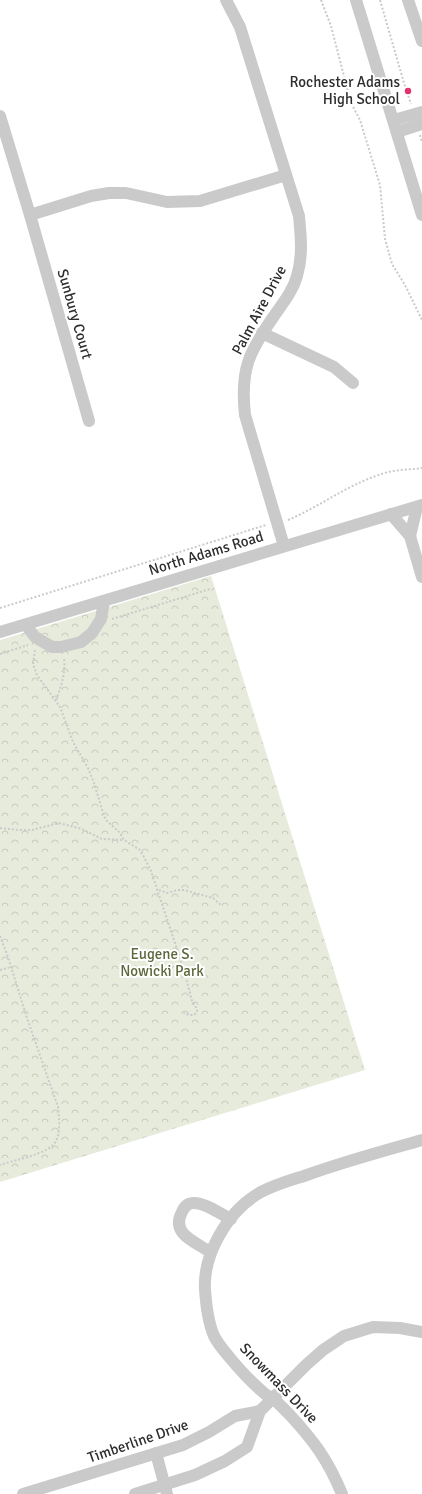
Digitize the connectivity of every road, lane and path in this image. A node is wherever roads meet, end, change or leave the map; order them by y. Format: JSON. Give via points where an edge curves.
{"nodes":[{"id":1,"x":226,"y":0,"type":"edge"},
{"id":2,"x":321,"y":0,"type":"edge"},
{"id":3,"x":356,"y":0,"type":"edge"},
{"id":4,"x":380,"y":0,"type":"edge"},
{"id":5,"x":408,"y":0,"type":"edge"},
{"id":6,"x":422,"y":41,"type":"edge"},
{"id":7,"x":0,"y":116,"type":"edge"},
{"id":8,"x":419,"y":119,"type":"edge"},
{"id":9,"x":395,"y":126,"type":"junction"},
{"id":10,"x":422,"y":142,"type":"edge"},
{"id":11,"x":286,"y":174,"type":"junction"},
{"id":12,"x":30,"y":215,"type":"junction"},
{"id":13,"x":422,"y":215,"type":"edge"},
{"id":14,"x":422,"y":320,"type":"edge"},
{"id":15,"x":262,"y":333,"type":"junction"},
{"id":16,"x":352,"y":384,"type":"dead end"},
{"id":17,"x":89,"y":421,"type":"dead end"},
{"id":18,"x":422,"y":468,"type":"edge"},
{"id":19,"x":420,"y":506,"type":"edge"},
{"id":20,"x":391,"y":514,"type":"junction"},
{"id":21,"x":278,"y":523,"type":"junction"},
{"id":22,"x":410,"y":536,"type":"junction"},
{"id":23,"x":284,"y":546,"type":"junction"},
{"id":24,"x":422,"y":577,"type":"edge"},
{"id":25,"x":104,"y":601,"type":"junction"},
{"id":26,"x":0,"y":608,"type":"edge"},
{"id":27,"x":26,"y":625,"type":"junction"},
{"id":28,"x":0,"y":632,"type":"edge"},
{"id":29,"x":40,"y":640,"type":"junction"},
{"id":30,"x":61,"y":647,"type":"junction"},
{"id":31,"x":56,"y":701,"type":"junction"},
{"id":32,"x":0,"y":828,"type":"edge"},
{"id":33,"x":124,"y":840,"type":"junction"},
{"id":34,"x":158,"y":889,"type":"junction"},
{"id":35,"x":222,"y":906,"type":"dead end"},
{"id":36,"x":0,"y":936,"type":"edge"},
{"id":37,"x":11,"y":967,"type":"junction"},
{"id":38,"x":0,"y":970,"type":"edge"},
{"id":39,"x":184,"y":1012,"type":"dead end"},
{"id":40,"x":422,"y":1140,"type":"edge"},
{"id":41,"x":0,"y":1165,"type":"edge"},
{"id":42,"x":231,"y":1219,"type":"junction"},
{"id":43,"x":210,"y":1252,"type":"junction"},
{"id":44,"x":422,"y":1321,"type":"edge"},
{"id":45,"x":417,"y":1331,"type":"edge"},
{"id":46,"x":273,"y":1398,"type":"junction"},
{"id":47,"x":260,"y":1411,"type":"junction"},
{"id":48,"x":156,"y":1454,"type":"junction"},
{"id":49,"x":166,"y":1490,"type":"edge"},
{"id":50,"x":23,"y":1494,"type":"edge"},
{"id":51,"x":135,"y":1494,"type":"edge"},
{"id":52,"x":342,"y":1494,"type":"edge"}],
"edges":[{"from":1,"to":11,"type":"street","name":"Palm Aire Drive","via":[[240,27]]},
{"from":2,"to":14,"type":"path","via":[[331,26],[351,103],[360,120],[380,185],[385,239],[392,264]]},
{"from":3,"to":9,"type":"street"},
{"from":4,"to":8,"type":"path"},
{"from":5,"to":6,"type":"street"},
{"from":7,"to":12,"type":"street","name":"Sunbury Court"},
{"from":8,"to":9,"type":"street"},
{"from":8,"to":10,"type":"path"},
{"from":9,"to":13,"type":"street"},
{"from":11,"to":12,"type":"street","via":[[200,201],[167,202],[126,193],[109,193]]},
{"from":11,"to":15,"type":"street","name":"Palm Aire Drive","via":[[299,216],[301,261],[297,278],[288,296]]},
{"from":12,"to":17,"type":"street","name":"Sunbury Court"},
{"from":15,"to":16,"type":"street","via":[[334,367]]},
{"from":15,"to":21,"type":"street","name":"Palm Aire Drive","via":[[249,357],[244,374],[244,415]]},
{"from":18,"to":21,"type":"path","via":[[386,472]]},
{"from":19,"to":20,"type":"street","name":"North Adams Road"},
{"from":19,"to":22,"type":"street"},
{"from":20,"to":22,"type":"street"},
{"from":20,"to":23,"type":"street","name":"North Adams Road"},
{"from":21,"to":23,"type":"street","name":"Palm Aire Drive"},
{"from":21,"to":26,"type":"path"},
{"from":22,"to":24,"type":"street"},
{"from":23,"to":25,"type":"street","name":"North Adams Road"},
{"from":25,"to":27,"type":"street","name":"North Adams Road"},
{"from":25,"to":30,"type":"street","via":[[101,619],[92,633],[81,642]]},
{"from":27,"to":28,"type":"street","name":"North Adams Road"},
{"from":27,"to":29,"type":"street"},
{"from":29,"to":30,"type":"street","via":[[52,647]]},
{"from":29,"to":31,"type":"path","via":[[34,651],[33,664],[37,675]]},
{"from":30,"to":31,"type":"path","via":[[65,666]]},
{"from":31,"to":33,"type":"path","via":[[73,742],[88,768],[104,816]]},
{"from":32,"to":33,"type":"path","via":[[32,830],[59,823],[82,829],[102,839]]},
{"from":33,"to":34,"type":"path","via":[[140,850]]},
{"from":34,"to":35,"type":"path","via":[[167,893],[184,890],[213,898]]},
{"from":34,"to":39,"type":"path","via":[[192,1001],[197,1009],[194,1015]]},
{"from":36,"to":37,"type":"path"},
{"from":37,"to":38,"type":"path"},
{"from":37,"to":41,"type":"path","via":[[58,1107],[59,1131],[51,1148]]},
{"from":40,"to":42,"type":"street","name":"Snowmass Drive","via":[[279,1184],[257,1194],[241,1206]]},
{"from":42,"to":43,"type":"street","name":"Snowmass Drive"},
{"from":42,"to":43,"type":"street","via":[[201,1204],[193,1203],[183,1209],[178,1220],[182,1233]]},
{"from":43,"to":46,"type":"street","name":"Snowmass Drive","via":[[204,1278],[205,1299],[215,1337],[251,1381]]},
{"from":44,"to":45,"type":"street"},
{"from":45,"to":46,"type":"street","via":[[373,1327],[344,1336],[317,1355]]},
{"from":46,"to":47,"type":"street"},
{"from":46,"to":52,"type":"street","name":"Snowmass Drive","via":[[318,1448],[332,1470]]},
{"from":47,"to":48,"type":"street","name":"Timberline Drive","via":[[235,1416],[183,1445]]},
{"from":47,"to":49,"type":"street","via":[[247,1447],[225,1461]]},
{"from":48,"to":49,"type":"street"},
{"from":48,"to":50,"type":"street","name":"Timberline Drive"},
{"from":49,"to":51,"type":"street"}]}
